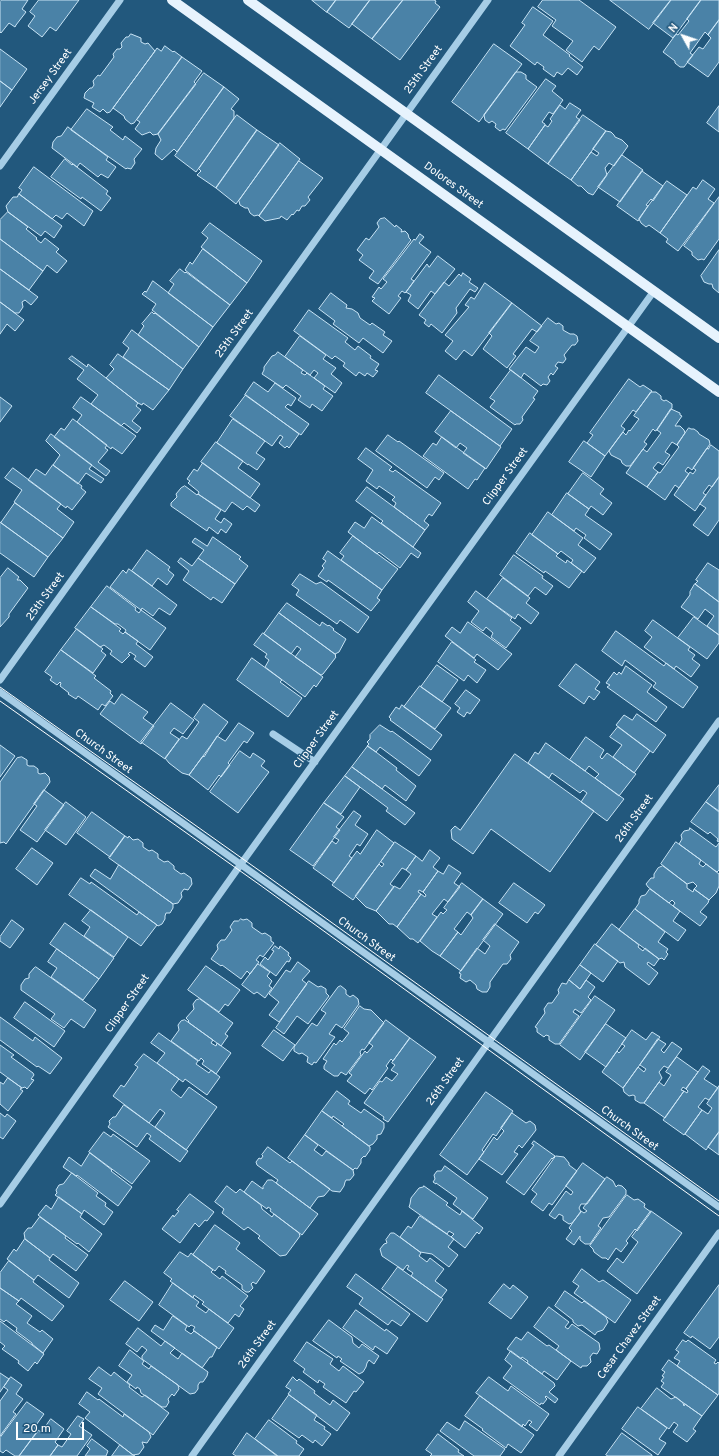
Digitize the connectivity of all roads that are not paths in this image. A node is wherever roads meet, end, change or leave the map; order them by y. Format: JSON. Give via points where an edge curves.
{"nodes":[{"id":1,"x":120,"y":0,"type":"edge"},
{"id":2,"x":172,"y":0,"type":"edge"},
{"id":3,"x":248,"y":0,"type":"edge"},
{"id":4,"x":488,"y":0,"type":"edge"},
{"id":5,"x":406,"y":114,"type":"junction"},
{"id":6,"x":380,"y":149,"type":"junction"},
{"id":7,"x":0,"y":166,"type":"edge"},
{"id":8,"x":654,"y":291,"type":"junction"},
{"id":9,"x":628,"y":327,"type":"junction"},
{"id":10,"x":719,"y":338,"type":"edge"},
{"id":11,"x":719,"y":392,"type":"edge"},
{"id":12,"x":0,"y":680,"type":"edge"},
{"id":13,"x":0,"y":692,"type":"edge"},
{"id":14,"x":719,"y":721,"type":"edge"},
{"id":15,"x":273,"y":734,"type":"dead end"},
{"id":16,"x":315,"y":762,"type":"junction"},
{"id":17,"x":241,"y":864,"type":"junction"},
{"id":18,"x":489,"y":1042,"type":"junction"},
{"id":19,"x":0,"y":1204,"type":"edge"},
{"id":20,"x":719,"y":1207,"type":"edge"},
{"id":21,"x":719,"y":1233,"type":"edge"},
{"id":22,"x":192,"y":1456,"type":"edge"},
{"id":23,"x":559,"y":1456,"type":"edge"}],
"edges":[{"from":1,"to":7,"type":"street","name":"Jersey Street"},
{"from":2,"to":6,"type":"main road","name":"Dolores Street"},
{"from":3,"to":5,"type":"main road"},
{"from":4,"to":5,"type":"street","name":"25th Street"},
{"from":5,"to":6,"type":"street","name":"25th Street"},
{"from":5,"to":8,"type":"main road"},
{"from":6,"to":9,"type":"main road","name":"Dolores Street"},
{"from":6,"to":12,"type":"street","name":"25th Street"},
{"from":8,"to":9,"type":"street","name":"Clipper Street"},
{"from":8,"to":10,"type":"main road"},
{"from":9,"to":11,"type":"main road","name":"Dolores Street"},
{"from":9,"to":16,"type":"street","name":"Clipper Street"},
{"from":13,"to":17,"type":"street","name":"Church Street"},
{"from":14,"to":18,"type":"street","name":"26th Street"},
{"from":15,"to":16,"type":"street"},
{"from":16,"to":17,"type":"street","name":"Clipper Street"},
{"from":17,"to":18,"type":"street","name":"Church Street"},
{"from":17,"to":19,"type":"street","name":"Clipper Street"},
{"from":18,"to":20,"type":"street","name":"Church Street"},
{"from":18,"to":22,"type":"street","name":"26th Street"},
{"from":21,"to":23,"type":"street","name":"Cesar Chavez Street"}]}
